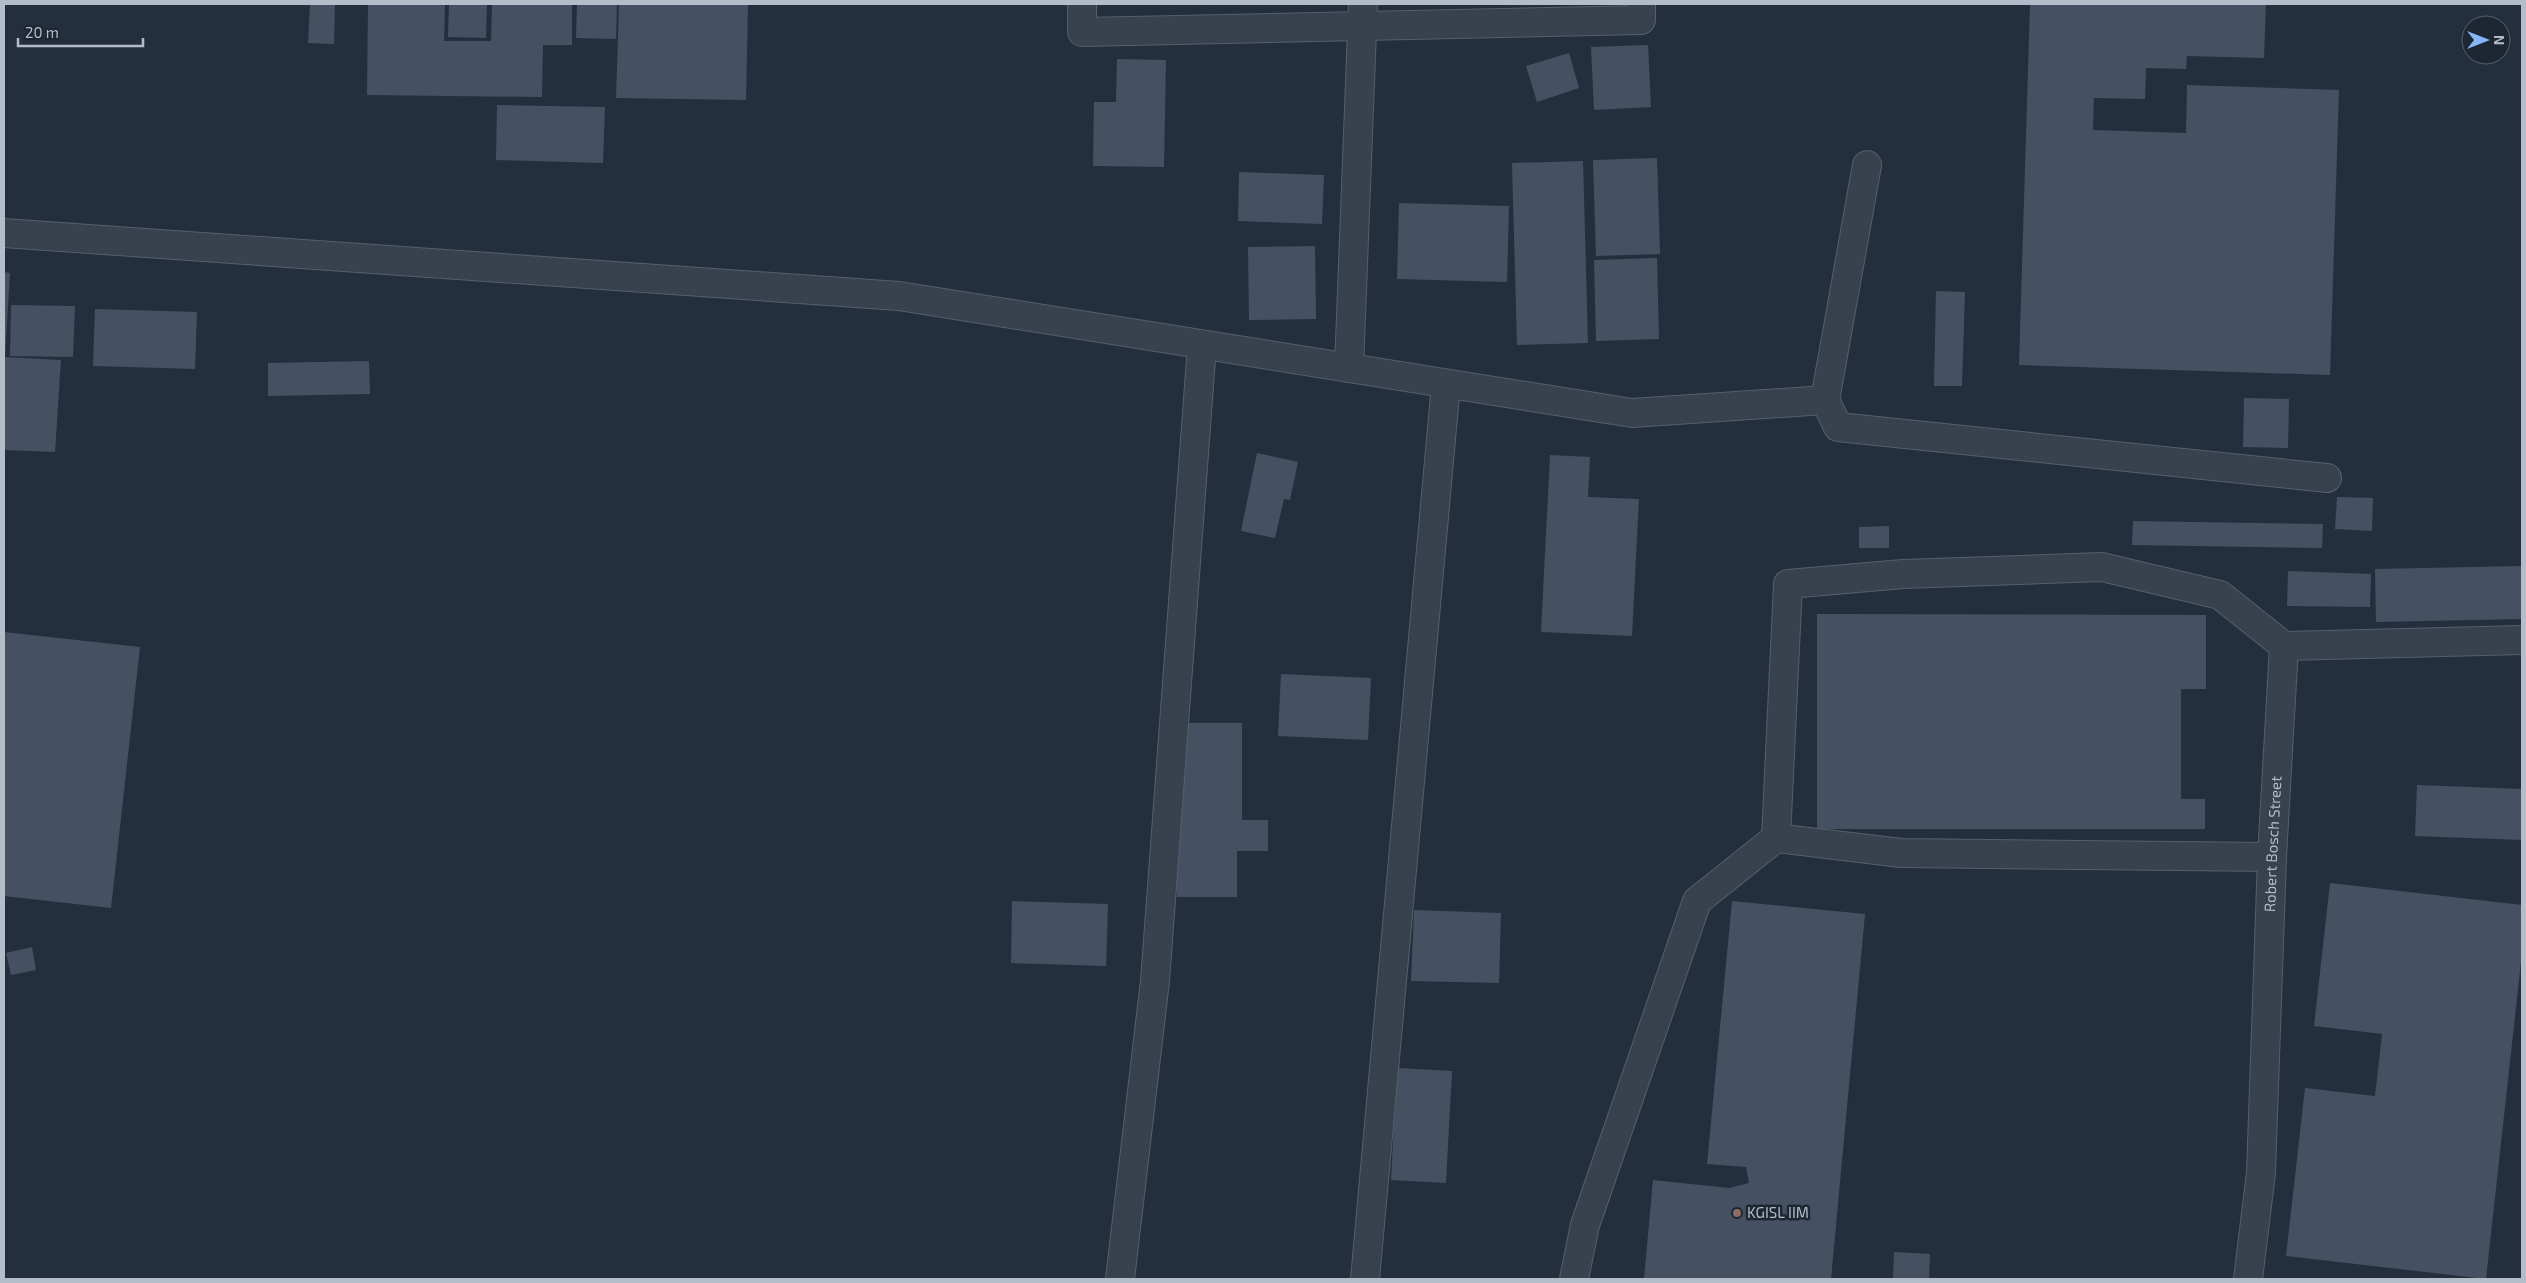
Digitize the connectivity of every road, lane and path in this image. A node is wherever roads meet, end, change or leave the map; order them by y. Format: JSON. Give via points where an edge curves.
{"nodes":[{"id":1,"x":1082,"y":4,"type":"edge"},
{"id":2,"x":1641,"y":4,"type":"edge"},
{"id":3,"x":1363,"y":15,"type":"edge"},
{"id":4,"x":1867,"y":165,"type":"dead end"},
{"id":5,"x":4,"y":233,"type":"edge"},
{"id":6,"x":1202,"y":345,"type":"junction"},
{"id":7,"x":1349,"y":368,"type":"junction"},
{"id":8,"x":1446,"y":384,"type":"junction"},
{"id":9,"x":1825,"y":400,"type":"junction"},
{"id":10,"x":2327,"y":478,"type":"dead end"},
{"id":11,"x":2522,"y":640,"type":"edge"},
{"id":12,"x":2284,"y":646,"type":"junction"},
{"id":13,"x":1776,"y":838,"type":"junction"},
{"id":14,"x":2272,"y":857,"type":"junction"},
{"id":15,"x":1120,"y":1279,"type":"edge"},
{"id":16,"x":1365,"y":1279,"type":"edge"},
{"id":17,"x":1574,"y":1279,"type":"edge"},
{"id":18,"x":2248,"y":1279,"type":"edge"}],
"edges":[{"from":1,"to":3,"type":"street","via":[[1082,32]]},
{"from":2,"to":3,"type":"street","via":[[1641,20]]},
{"from":3,"to":7,"type":"street"},
{"from":4,"to":9,"type":"street"},
{"from":5,"to":6,"type":"street","via":[[899,296]]},
{"from":6,"to":7,"type":"street"},
{"from":6,"to":15,"type":"street","via":[[1155,981]]},
{"from":7,"to":8,"type":"street"},
{"from":8,"to":9,"type":"street","via":[[1632,413]]},
{"from":8,"to":16,"type":"street"},
{"from":9,"to":10,"type":"street","via":[[1838,426]]},
{"from":11,"to":12,"type":"street"},
{"from":12,"to":13,"type":"street","via":[[2220,595],[2102,567],[1903,574],[1788,584]]},
{"from":12,"to":14,"type":"street","name":"Robert Bosch Street"},
{"from":13,"to":14,"type":"street","via":[[1901,853]]},
{"from":13,"to":17,"type":"street","via":[[1697,901],[1586,1225]]},
{"from":14,"to":18,"type":"street","name":"Robert Bosch Street","via":[[2261,1173]]}]}
